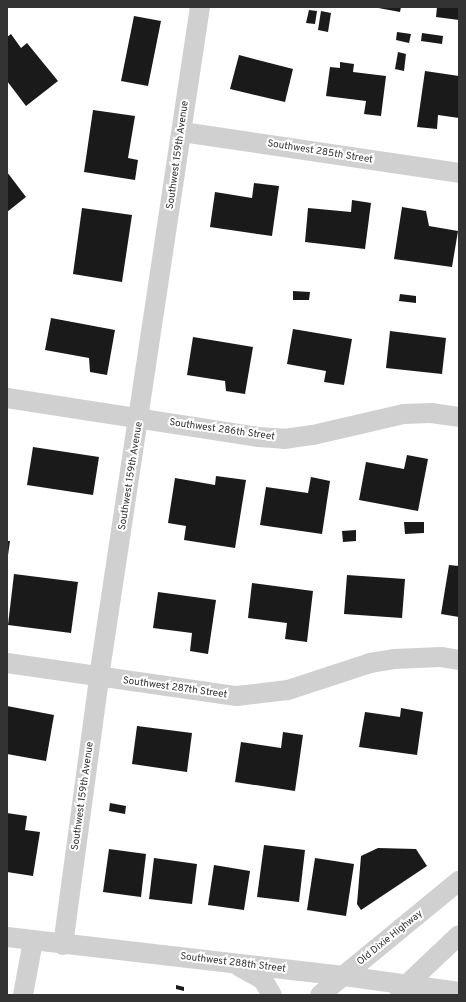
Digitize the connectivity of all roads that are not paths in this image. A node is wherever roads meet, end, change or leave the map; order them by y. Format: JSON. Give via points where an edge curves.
{"nodes":[{"id":1,"x":200,"y":7,"type":"edge"},
{"id":2,"x":182,"y":132,"type":"junction"},
{"id":3,"x":459,"y":173,"type":"edge"},
{"id":4,"x":7,"y":398,"type":"edge"},
{"id":5,"x":459,"y":417,"type":"edge"},
{"id":6,"x":140,"y":418,"type":"junction"},
{"id":7,"x":459,"y":660,"type":"edge"},
{"id":8,"x":7,"y":663,"type":"edge"},
{"id":9,"x":99,"y":677,"type":"junction"},
{"id":10,"x":459,"y":881,"type":"edge"},
{"id":11,"x":459,"y":935,"type":"edge"},
{"id":12,"x":7,"y":937,"type":"edge"},
{"id":13,"x":33,"y":941,"type":"junction"},
{"id":14,"x":63,"y":945,"type":"junction"},
{"id":15,"x":234,"y":963,"type":"junction"},
{"id":16,"x":344,"y":976,"type":"junction"},
{"id":17,"x":401,"y":990,"type":"edge"},
{"id":18,"x":459,"y":992,"type":"edge"},
{"id":19,"x":24,"y":995,"type":"edge"},
{"id":20,"x":272,"y":995,"type":"edge"},
{"id":21,"x":320,"y":995,"type":"edge"}],
"edges":[{"from":1,"to":2,"type":"street","name":"Southwest 159th Avenue"},
{"from":2,"to":3,"type":"street","name":"Southwest 285th Street"},
{"from":2,"to":6,"type":"street","name":"Southwest 159th Avenue"},
{"from":4,"to":6,"type":"street","name":"Southwest 286th Street"},
{"from":5,"to":6,"type":"street","name":"Southwest 286th Street","via":[[431,413],[404,414],[313,436],[284,438],[258,437]]},
{"from":6,"to":9,"type":"street","name":"Southwest 159th Avenue"},
{"from":7,"to":9,"type":"street","name":"Southwest 287th Street","via":[[425,657],[394,659],[351,669],[288,690],[237,696]]},
{"from":8,"to":9,"type":"street","name":"Southwest 287th Street"},
{"from":9,"to":14,"type":"street","name":"Southwest 159th Avenue"},
{"from":10,"to":16,"type":"street","name":"Old Dixie Highway"},
{"from":11,"to":17,"type":"street"},
{"from":12,"to":13,"type":"street","name":"Southwest 288th Street"},
{"from":13,"to":14,"type":"street","name":"Southwest 288th Street"},
{"from":13,"to":19,"type":"street"},
{"from":14,"to":15,"type":"street","name":"Southwest 288th Street"},
{"from":15,"to":16,"type":"street","name":"Southwest 288th Street"},
{"from":15,"to":20,"type":"street","via":[[263,980]]},
{"from":16,"to":17,"type":"street","name":"Southwest 288th Street"},
{"from":16,"to":21,"type":"street","name":"Old Dixie Highway"},
{"from":17,"to":18,"type":"street","name":"Southwest 288th Street"}]}
